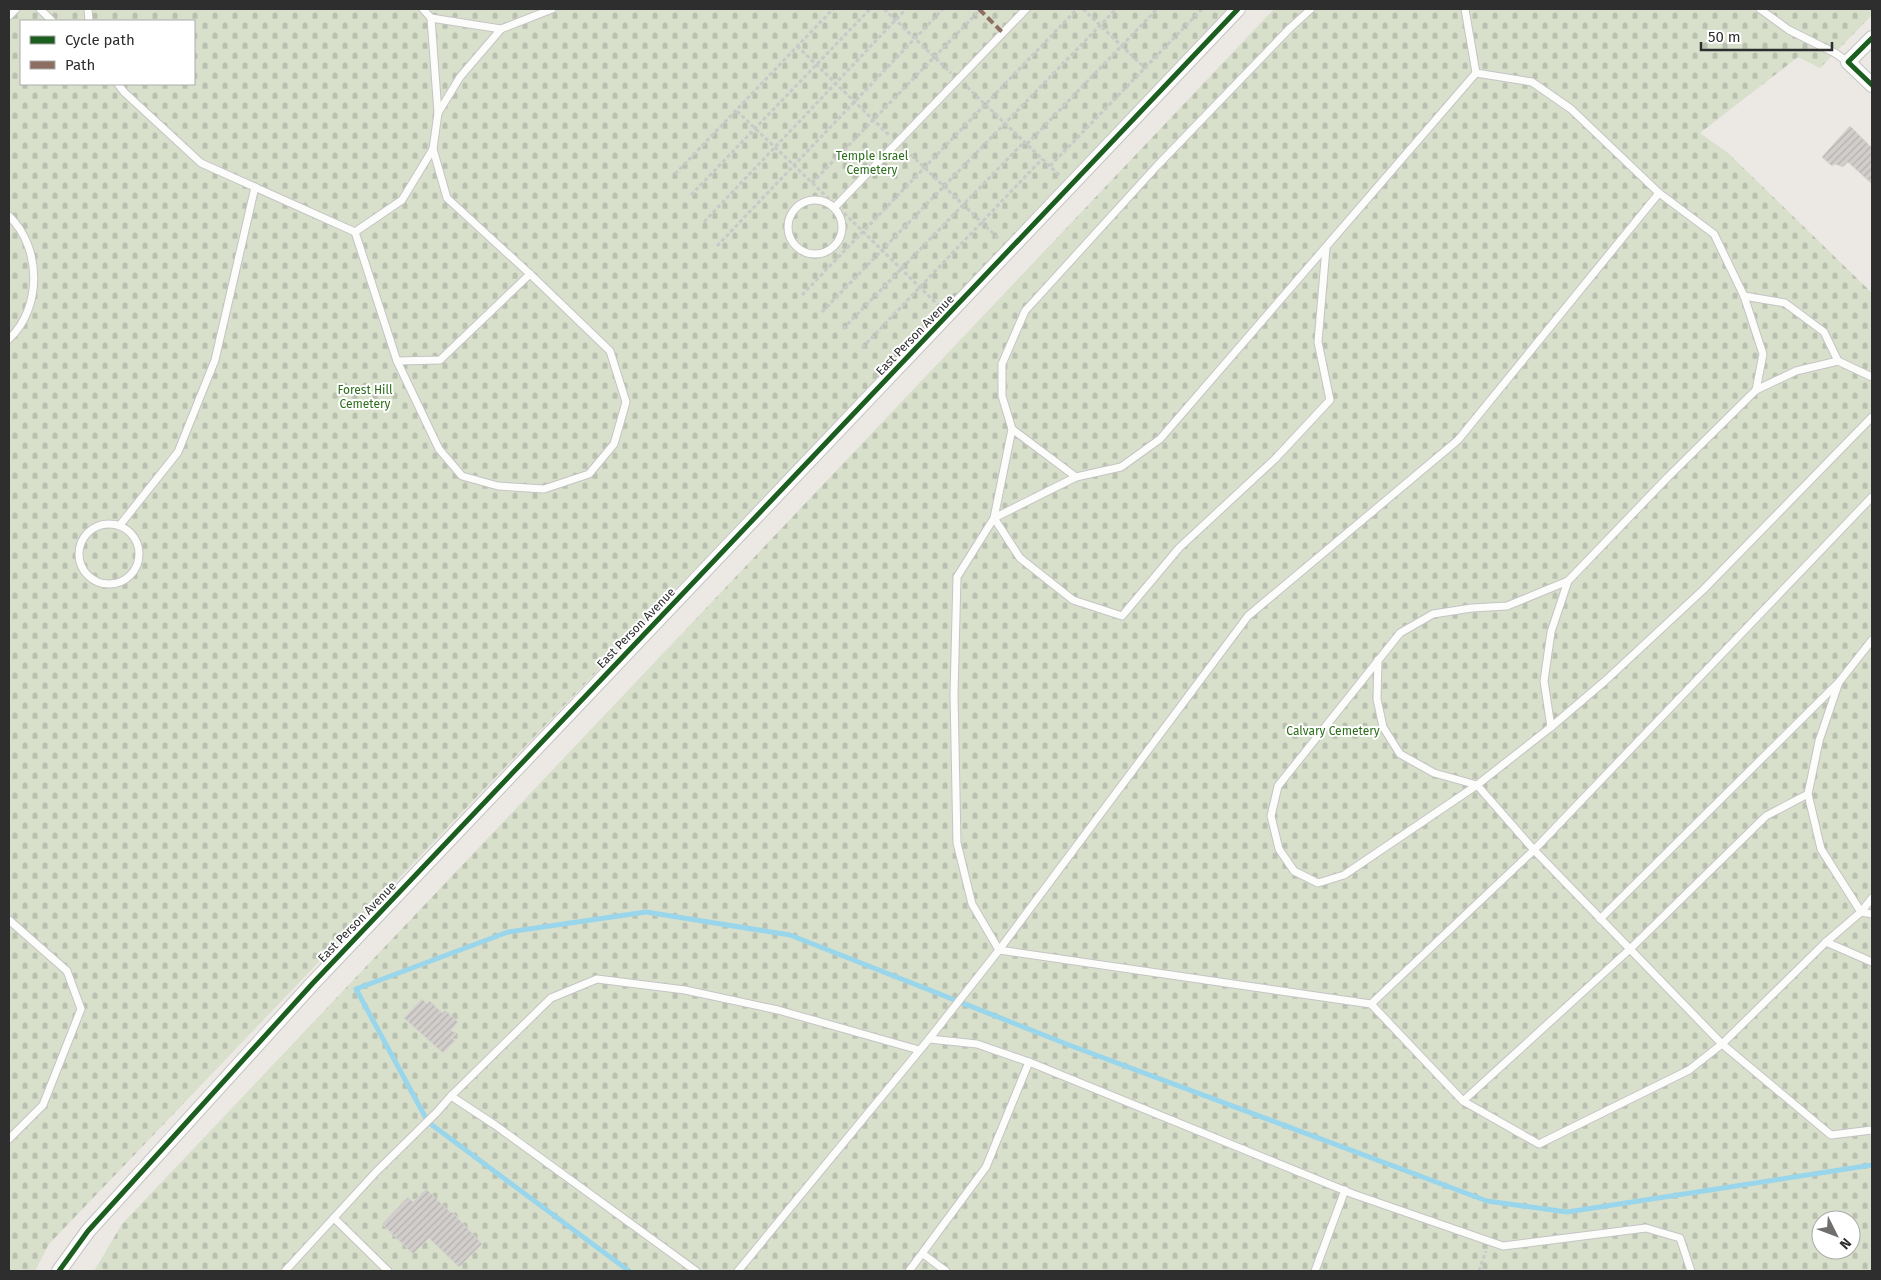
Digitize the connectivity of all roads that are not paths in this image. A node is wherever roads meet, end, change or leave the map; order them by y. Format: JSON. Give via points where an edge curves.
{"nodes":[{"id":1,"x":16,"y":9,"type":"edge"},
{"id":2,"x":40,"y":9,"type":"edge"},
{"id":3,"x":423,"y":9,"type":"edge"},
{"id":4,"x":552,"y":9,"type":"edge"},
{"id":5,"x":1026,"y":9,"type":"edge"},
{"id":6,"x":1238,"y":9,"type":"edge"},
{"id":7,"x":1311,"y":9,"type":"edge"},
{"id":8,"x":1465,"y":9,"type":"edge"},
{"id":9,"x":1760,"y":9,"type":"edge"},
{"id":10,"x":9,"y":16,"type":"edge"},
{"id":11,"x":431,"y":18,"type":"junction"},
{"id":12,"x":51,"y":20,"type":"edge"},
{"id":13,"x":501,"y":29,"type":"junction"},
{"id":14,"x":1872,"y":38,"type":"edge"},
{"id":15,"x":1848,"y":62,"type":"junction"},
{"id":16,"x":1476,"y":73,"type":"junction"},
{"id":17,"x":118,"y":85,"type":"edge"},
{"id":18,"x":1872,"y":85,"type":"edge"},
{"id":19,"x":438,"y":113,"type":"junction"},
{"id":20,"x":433,"y":149,"type":"junction"},
{"id":21,"x":255,"y":188,"type":"junction"},
{"id":22,"x":1659,"y":194,"type":"junction"},
{"id":23,"x":835,"y":207,"type":"junction"},
{"id":24,"x":9,"y":216,"type":"edge"},
{"id":25,"x":355,"y":232,"type":"junction"},
{"id":26,"x":1326,"y":248,"type":"junction"},
{"id":27,"x":530,"y":274,"type":"junction"},
{"id":28,"x":1744,"y":296,"type":"junction"},
{"id":29,"x":9,"y":339,"type":"edge"},
{"id":30,"x":397,"y":361,"type":"junction"},
{"id":31,"x":1838,"y":361,"type":"junction"},
{"id":32,"x":1872,"y":377,"type":"edge"},
{"id":33,"x":1756,"y":390,"type":"junction"},
{"id":34,"x":1872,"y":417,"type":"edge"},
{"id":35,"x":1012,"y":429,"type":"junction"},
{"id":36,"x":1076,"y":476,"type":"junction"},
{"id":37,"x":1872,"y":497,"type":"edge"},
{"id":38,"x":994,"y":518,"type":"junction"},
{"id":39,"x":120,"y":525,"type":"junction"},
{"id":40,"x":1568,"y":581,"type":"junction"},
{"id":41,"x":1872,"y":640,"type":"edge"},
{"id":42,"x":1378,"y":660,"type":"junction"},
{"id":43,"x":1839,"y":682,"type":"junction"},
{"id":44,"x":1551,"y":726,"type":"junction"},
{"id":45,"x":1477,"y":785,"type":"junction"},
{"id":46,"x":1808,"y":794,"type":"junction"},
{"id":47,"x":1534,"y":850,"type":"junction"},
{"id":48,"x":1872,"y":898,"type":"edge"},
{"id":49,"x":1861,"y":912,"type":"junction"},
{"id":50,"x":1872,"y":914,"type":"edge"},
{"id":51,"x":1600,"y":919,"type":"junction"},
{"id":52,"x":9,"y":920,"type":"edge"},
{"id":53,"x":1826,"y":942,"type":"junction"},
{"id":54,"x":1630,"y":949,"type":"junction"},
{"id":55,"x":999,"y":950,"type":"junction"},
{"id":56,"x":1872,"y":962,"type":"edge"},
{"id":57,"x":1371,"y":1004,"type":"junction"},
{"id":58,"x":929,"y":1039,"type":"junction"},
{"id":59,"x":1722,"y":1044,"type":"junction"},
{"id":60,"x":919,"y":1050,"type":"junction"},
{"id":61,"x":1028,"y":1062,"type":"junction"},
{"id":62,"x":451,"y":1096,"type":"junction"},
{"id":63,"x":1463,"y":1101,"type":"junction"},
{"id":64,"x":1872,"y":1130,"type":"edge"},
{"id":65,"x":9,"y":1139,"type":"edge"},
{"id":66,"x":1345,"y":1190,"type":"junction"},
{"id":67,"x":334,"y":1218,"type":"junction"},
{"id":68,"x":922,"y":1254,"type":"junction"},
{"id":69,"x":59,"y":1271,"type":"edge"},
{"id":70,"x":285,"y":1271,"type":"edge"},
{"id":71,"x":388,"y":1271,"type":"edge"},
{"id":72,"x":696,"y":1271,"type":"edge"},
{"id":73,"x":738,"y":1271,"type":"edge"},
{"id":74,"x":909,"y":1271,"type":"edge"},
{"id":75,"x":946,"y":1271,"type":"edge"},
{"id":76,"x":1315,"y":1271,"type":"edge"},
{"id":77,"x":1691,"y":1271,"type":"edge"}],
"edges":[{"from":1,"to":10,"type":"lane"},
{"from":2,"to":12,"type":"lane"},
{"from":3,"to":11,"type":"lane"},
{"from":4,"to":13,"type":"lane"},
{"from":5,"to":23,"type":"lane"},
{"from":6,"to":69,"type":"street","name":"East Person Avenue","via":[[313,983],[88,1231]]},
{"from":7,"to":35,"type":"lane","via":[[1156,167],[1025,311],[1002,364],[1002,396]]},
{"from":8,"to":16,"type":"lane"},
{"from":9,"to":15,"type":"lane","via":[[1789,30]]},
{"from":11,"to":13,"type":"lane"},
{"from":11,"to":19,"type":"lane"},
{"from":13,"to":19,"type":"lane","via":[[460,77]]},
{"from":14,"to":15,"type":"street"},
{"from":15,"to":18,"type":"street"},
{"from":16,"to":22,"type":"lane","via":[[1532,82],[1571,109]]},
{"from":16,"to":26,"type":"lane"},
{"from":17,"to":21,"type":"lane","via":[[201,163]]},
{"from":19,"to":20,"type":"lane"},
{"from":20,"to":25,"type":"lane","via":[[402,200]]},
{"from":20,"to":27,"type":"lane","via":[[447,198]]},
{"from":21,"to":25,"type":"lane"},
{"from":21,"to":39,"type":"lane","via":[[212,369],[178,452]]},
{"from":22,"to":28,"type":"lane","via":[[1714,234]]},
{"from":22,"to":55,"type":"lane","via":[[1458,440],[1248,616]]},
{"from":23,"to":23,"type":"lane","via":[[818,200],[808,201],[794,210],[788,227],[789,236],[797,248],[805,253],[824,254],[838,243],[842,224]]},
{"from":24,"to":29,"type":"lane","via":[[29,248],[35,280],[29,310]]},
{"from":25,"to":30,"type":"lane"},
{"from":26,"to":36,"type":"lane","via":[[1160,439],[1121,467]]},
{"from":26,"to":38,"type":"lane","via":[[1318,342],[1330,400],[1275,459],[1179,548],[1122,616],[1072,600],[1020,558]]},
{"from":27,"to":30,"type":"lane","via":[[440,360]]},
{"from":27,"to":30,"type":"lane","via":[[610,351],[626,402],[614,444],[589,474],[544,489],[498,486],[462,476],[439,449]]},
{"from":28,"to":31,"type":"lane","via":[[1785,303],[1824,332]]},
{"from":28,"to":33,"type":"lane","via":[[1763,354]]},
{"from":31,"to":32,"type":"lane"},
{"from":31,"to":33,"type":"lane","via":[[1796,371]]},
{"from":33,"to":40,"type":"lane"},
{"from":34,"to":44,"type":"lane","via":[[1703,590]]},
{"from":35,"to":36,"type":"lane"},
{"from":35,"to":38,"type":"lane"},
{"from":36,"to":38,"type":"lane"},
{"from":37,"to":47,"type":"lane"},
{"from":38,"to":55,"type":"lane","via":[[957,577],[954,694],[958,843],[972,904]]},
{"from":39,"to":39,"type":"lane","via":[[101,525],[91,529],[82,540],[80,562],[85,572],[97,582],[121,582],[137,568],[138,542],[129,530]]},
{"from":40,"to":42,"type":"lane","via":[[1507,606],[1433,614],[1400,633]]},
{"from":40,"to":44,"type":"lane","via":[[1551,632],[1544,681]]},
{"from":41,"to":43,"type":"lane"},
{"from":42,"to":45,"type":"lane","via":[[1377,699],[1383,727],[1400,754],[1434,773]]},
{"from":42,"to":45,"type":"lane","via":[[1278,786],[1271,816],[1279,850],[1294,872],[1318,883],[1344,875]]},
{"from":43,"to":46,"type":"lane","via":[[1818,741]]},
{"from":43,"to":51,"type":"lane"},
{"from":44,"to":45,"type":"lane"},
{"from":45,"to":47,"type":"lane"},
{"from":46,"to":49,"type":"lane","via":[[1821,849]]},
{"from":46,"to":54,"type":"lane","via":[[1766,816]]},
{"from":47,"to":51,"type":"lane"},
{"from":47,"to":57,"type":"lane"},
{"from":48,"to":49,"type":"lane"},
{"from":49,"to":50,"type":"lane"},
{"from":49,"to":53,"type":"lane"},
{"from":51,"to":54,"type":"lane"},
{"from":52,"to":65,"type":"lane","via":[[67,971],[82,1009],[43,1105]]},
{"from":53,"to":56,"type":"lane"},
{"from":53,"to":59,"type":"lane"},
{"from":54,"to":59,"type":"lane"},
{"from":54,"to":63,"type":"lane"},
{"from":55,"to":57,"type":"lane"},
{"from":55,"to":58,"type":"lane"},
{"from":57,"to":63,"type":"lane"},
{"from":58,"to":60,"type":"lane"},
{"from":58,"to":61,"type":"lane","via":[[977,1044]]},
{"from":59,"to":63,"type":"lane","via":[[1690,1070],[1538,1144]]},
{"from":59,"to":64,"type":"lane","via":[[1831,1135]]},
{"from":60,"to":62,"type":"lane","via":[[759,1006],[685,990],[597,980],[551,998]]},
{"from":60,"to":73,"type":"lane"},
{"from":61,"to":66,"type":"lane"},
{"from":61,"to":68,"type":"lane","via":[[986,1167]]},
{"from":62,"to":67,"type":"lane"},
{"from":62,"to":72,"type":"lane"},
{"from":66,"to":76,"type":"lane"},
{"from":66,"to":77,"type":"lane","via":[[1504,1246],[1646,1228],[1680,1238]]},
{"from":67,"to":70,"type":"lane"},
{"from":67,"to":71,"type":"lane"},
{"from":68,"to":74,"type":"lane"},
{"from":68,"to":75,"type":"lane"}]}
